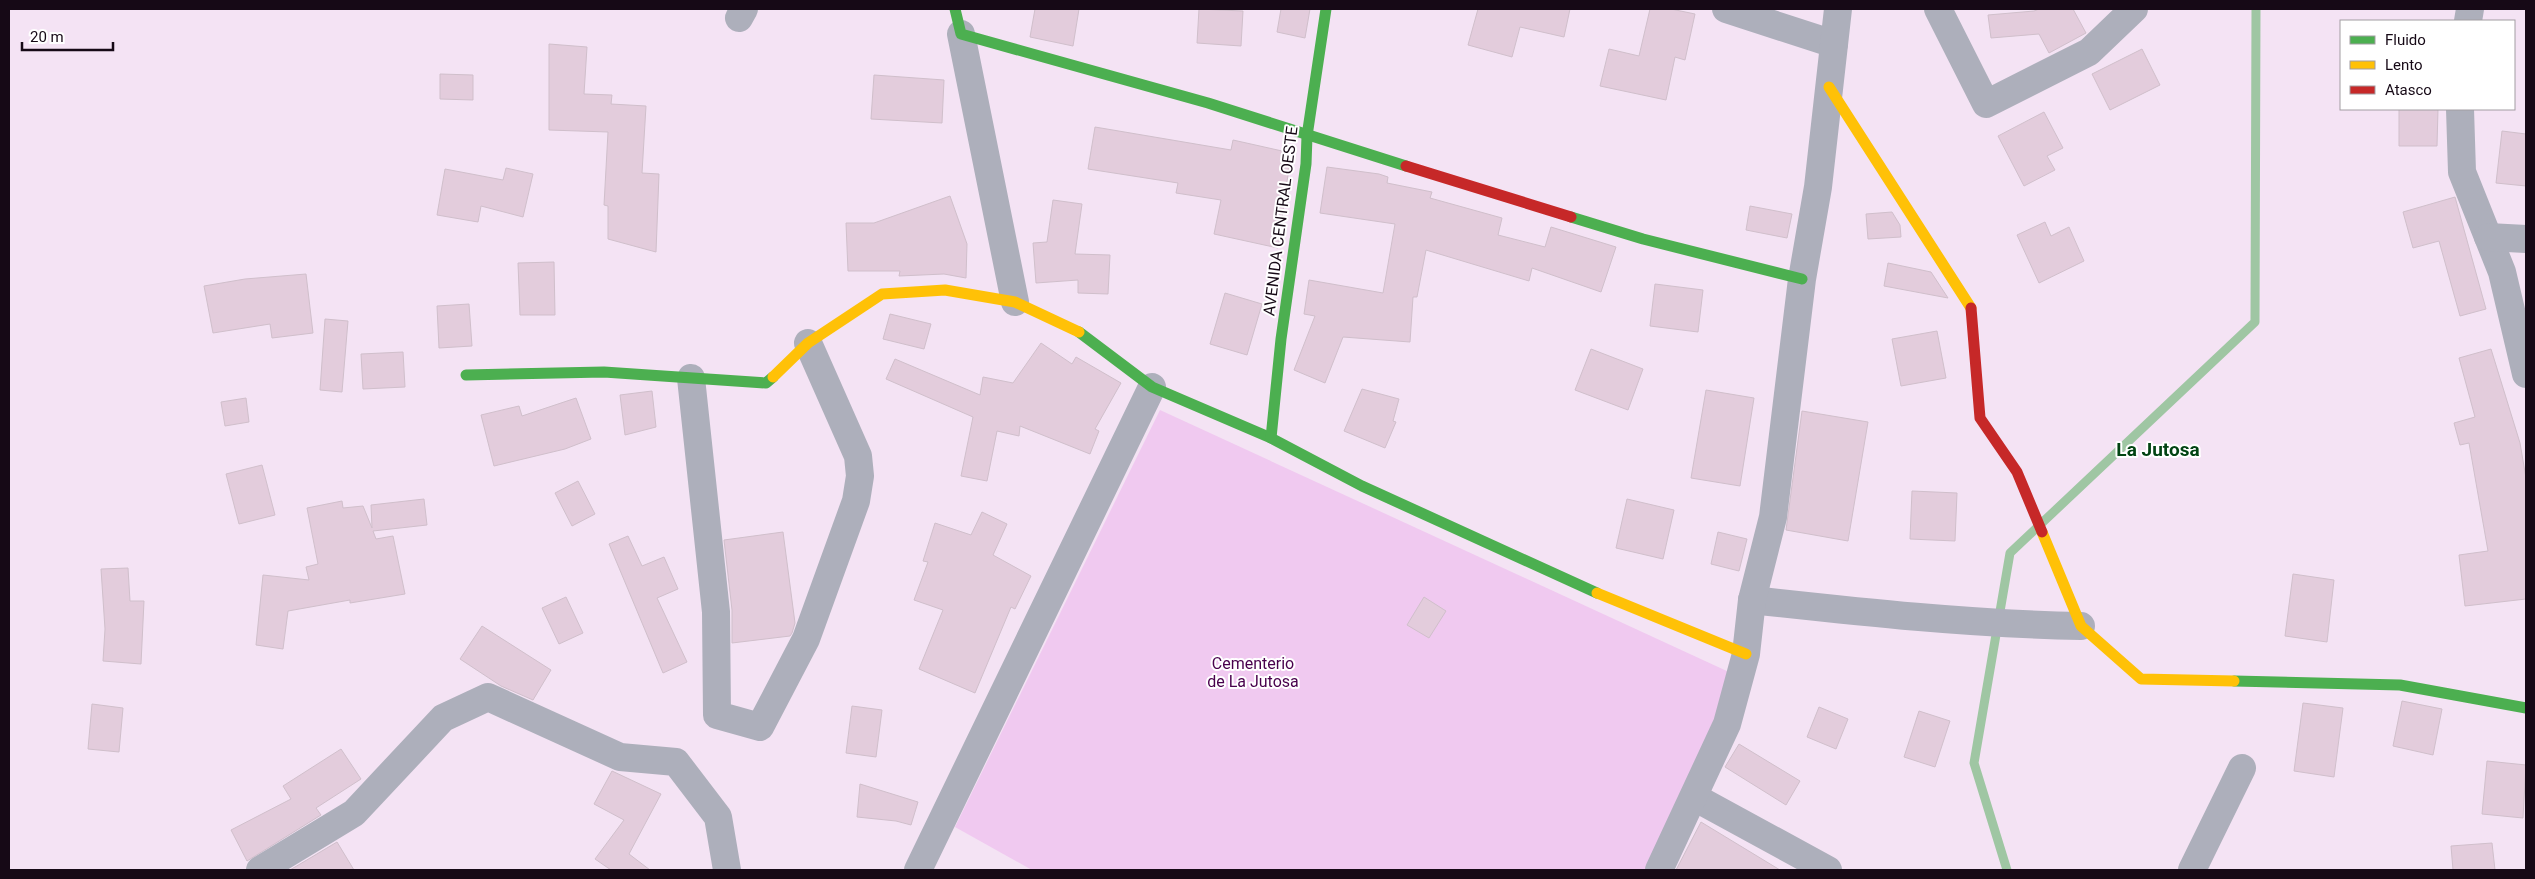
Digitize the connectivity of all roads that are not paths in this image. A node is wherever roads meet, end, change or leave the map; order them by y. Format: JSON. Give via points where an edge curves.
{"nodes":[{"id":1,"x":1326,"y":9,"type":"edge"},
{"id":2,"x":1726,"y":9,"type":"edge"},
{"id":3,"x":1838,"y":9,"type":"edge"},
{"id":4,"x":1938,"y":9,"type":"edge"},
{"id":5,"x":2134,"y":9,"type":"edge"},
{"id":6,"x":958,"y":22,"type":"edge"},
{"id":7,"x":1834,"y":44,"type":"junction"},
{"id":8,"x":1829,"y":87,"type":"junction"},
{"id":9,"x":2460,"y":110,"type":"edge"},
{"id":10,"x":1306,"y":136,"type":"junction"},
{"id":11,"x":2488,"y":236,"type":"junction"},
{"id":12,"x":2526,"y":239,"type":"edge"},
{"id":13,"x":1802,"y":279,"type":"junction"},
{"id":14,"x":1015,"y":302,"type":"junction"},
{"id":15,"x":808,"y":343,"type":"junction"},
{"id":16,"x":2526,"y":374,"type":"edge"},
{"id":17,"x":466,"y":375,"type":"dead end"},
{"id":18,"x":691,"y":378,"type":"junction"},
{"id":19,"x":1152,"y":387,"type":"junction"},
{"id":20,"x":1271,"y":438,"type":"junction"},
{"id":21,"x":1752,"y":600,"type":"junction"},
{"id":22,"x":2081,"y":626,"type":"junction"},
{"id":23,"x":1746,"y":654,"type":"junction"},
{"id":24,"x":2526,"y":708,"type":"edge"},
{"id":25,"x":2242,"y":768,"type":"dead end"},
{"id":26,"x":1694,"y":797,"type":"junction"},
{"id":27,"x":260,"y":870,"type":"edge"},
{"id":28,"x":727,"y":870,"type":"edge"},
{"id":29,"x":918,"y":870,"type":"edge"},
{"id":30,"x":1659,"y":870,"type":"edge"},
{"id":31,"x":1826,"y":870,"type":"edge"},
{"id":32,"x":2192,"y":870,"type":"edge"}],
"edges":[{"from":1,"to":10,"type":"street","name":"AVENIDA CENTRAL OESTE"},
{"from":2,"to":7,"type":"street"},
{"from":3,"to":7,"type":"street"},
{"from":4,"to":5,"type":"street","via":[[1986,104],[2089,52]]},
{"from":6,"to":10,"type":"street"},
{"from":6,"to":14,"type":"street"},
{"from":7,"to":8,"type":"street"},
{"from":8,"to":13,"type":"street","via":[[1818,187]]},
{"from":8,"to":22,"type":"street","via":[[1971,305],[1980,418],[2017,472]]},
{"from":9,"to":11,"type":"street","via":[[2462,172]]},
{"from":10,"to":13,"type":"street","via":[[1643,239]]},
{"from":10,"to":20,"type":"street","name":"AVENIDA CENTRAL OESTE","via":[[1306,164],[1280,339]]},
{"from":11,"to":12,"type":"street"},
{"from":11,"to":16,"type":"street","via":[[2502,272]]},
{"from":13,"to":21,"type":"street","via":[[1773,516]]},
{"from":14,"to":15,"type":"street","via":[[945,290],[882,294]]},
{"from":14,"to":19,"type":"street","via":[[1075,329]]},
{"from":15,"to":18,"type":"street","via":[[766,383]]},
{"from":15,"to":18,"type":"street","via":[[858,456],[860,476],[856,501],[806,639],[760,728],[717,715],[716,612]]},
{"from":17,"to":18,"type":"street","via":[[604,372]]},
{"from":19,"to":20,"type":"street"},
{"from":19,"to":29,"type":"street"},
{"from":20,"to":23,"type":"street","via":[[1362,486],[1612,600]]},
{"from":21,"to":22,"type":"street","via":[[2019,625]]},
{"from":21,"to":23,"type":"street"},
{"from":22,"to":24,"type":"street","via":[[2141,679],[2400,685]]},
{"from":23,"to":26,"type":"street","via":[[1727,724]]},
{"from":25,"to":32,"type":"street"},
{"from":26,"to":30,"type":"street"},
{"from":26,"to":31,"type":"street"},
{"from":27,"to":28,"type":"street","via":[[354,813],[443,718],[488,697],[620,756],[676,762],[718,816]]}]}
